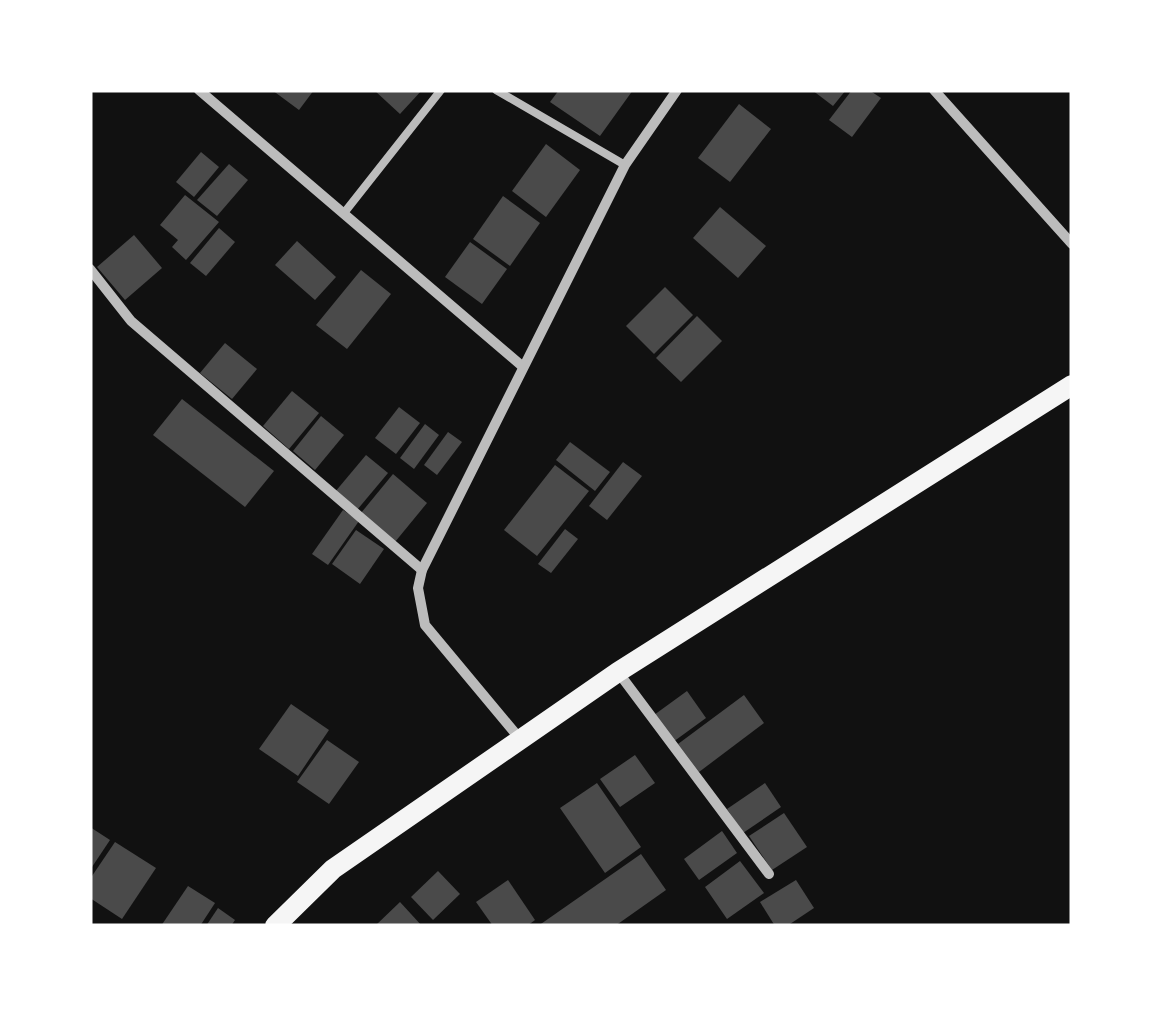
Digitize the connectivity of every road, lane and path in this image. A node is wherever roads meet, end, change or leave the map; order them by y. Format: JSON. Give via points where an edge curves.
{"nodes":[{"id":1,"x":199,"y":90,"type":"edge"},
{"id":2,"x":442,"y":90,"type":"edge"},
{"id":3,"x":496,"y":90,"type":"edge"},
{"id":4,"x":678,"y":90,"type":"edge"},
{"id":5,"x":934,"y":90,"type":"edge"},
{"id":6,"x":625,"y":165,"type":"junction"},
{"id":7,"x":344,"y":213,"type":"junction"},
{"id":8,"x":1072,"y":244,"type":"edge"},
{"id":9,"x":90,"y":269,"type":"edge"},
{"id":10,"x":522,"y":366,"type":"junction"},
{"id":11,"x":1072,"y":384,"type":"edge"},
{"id":12,"x":422,"y":570,"type":"junction"},
{"id":13,"x":618,"y":672,"type":"junction"},
{"id":14,"x":522,"y":741,"type":"junction"},
{"id":15,"x":769,"y":874,"type":"dead end"},
{"id":16,"x":274,"y":926,"type":"edge"}],
"edges":[{"from":1,"to":7,"type":"street"},
{"from":2,"to":7,"type":"lane"},
{"from":3,"to":6,"type":"lane"},
{"from":4,"to":6,"type":"street"},
{"from":5,"to":8,"type":"street"},
{"from":6,"to":10,"type":"street"},
{"from":7,"to":10,"type":"street"},
{"from":9,"to":12,"type":"street","via":[[130,321]]},
{"from":10,"to":12,"type":"street"},
{"from":11,"to":13,"type":"main road"},
{"from":12,"to":14,"type":"street","via":[[425,625]]},
{"from":13,"to":14,"type":"main road"},
{"from":13,"to":15,"type":"street"},
{"from":14,"to":16,"type":"main road","via":[[334,869]]}]}
